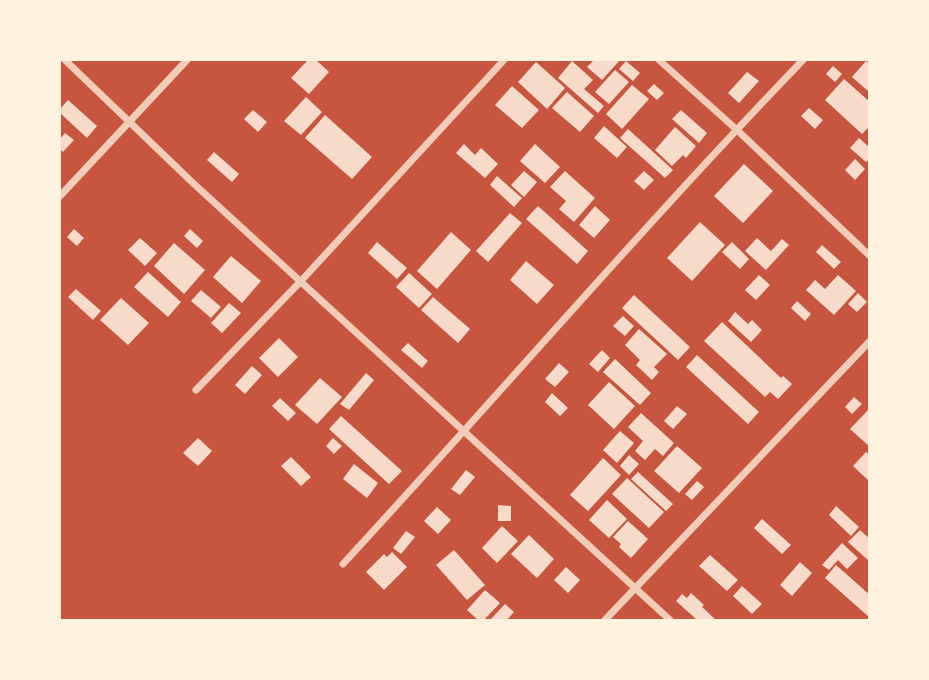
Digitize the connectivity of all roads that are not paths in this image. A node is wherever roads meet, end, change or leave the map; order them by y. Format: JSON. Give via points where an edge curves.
{"nodes":[{"id":1,"x":65,"y":60,"type":"edge"},
{"id":2,"x":187,"y":60,"type":"edge"},
{"id":3,"x":504,"y":60,"type":"edge"},
{"id":4,"x":659,"y":60,"type":"edge"},
{"id":5,"x":803,"y":60,"type":"edge"},
{"id":6,"x":130,"y":121,"type":"junction"},
{"id":7,"x":736,"y":129,"type":"junction"},
{"id":8,"x":60,"y":196,"type":"edge"},
{"id":9,"x":870,"y":256,"type":"edge"},
{"id":10,"x":301,"y":281,"type":"junction"},
{"id":11,"x":870,"y":341,"type":"edge"},
{"id":12,"x":196,"y":390,"type":"dead end"},
{"id":13,"x":464,"y":433,"type":"junction"},
{"id":14,"x":343,"y":564,"type":"dead end"},
{"id":15,"x":637,"y":589,"type":"junction"},
{"id":16,"x":605,"y":621,"type":"edge"},
{"id":17,"x":670,"y":621,"type":"edge"}],
"edges":[{"from":1,"to":6,"type":"street"},
{"from":2,"to":6,"type":"street"},
{"from":3,"to":10,"type":"street"},
{"from":4,"to":7,"type":"street"},
{"from":5,"to":7,"type":"street"},
{"from":6,"to":8,"type":"street"},
{"from":6,"to":10,"type":"street"},
{"from":7,"to":9,"type":"street"},
{"from":7,"to":13,"type":"street"},
{"from":10,"to":12,"type":"street"},
{"from":10,"to":13,"type":"street"},
{"from":11,"to":15,"type":"street"},
{"from":13,"to":14,"type":"street"},
{"from":13,"to":15,"type":"street"},
{"from":15,"to":16,"type":"street"},
{"from":15,"to":17,"type":"street"}]}
